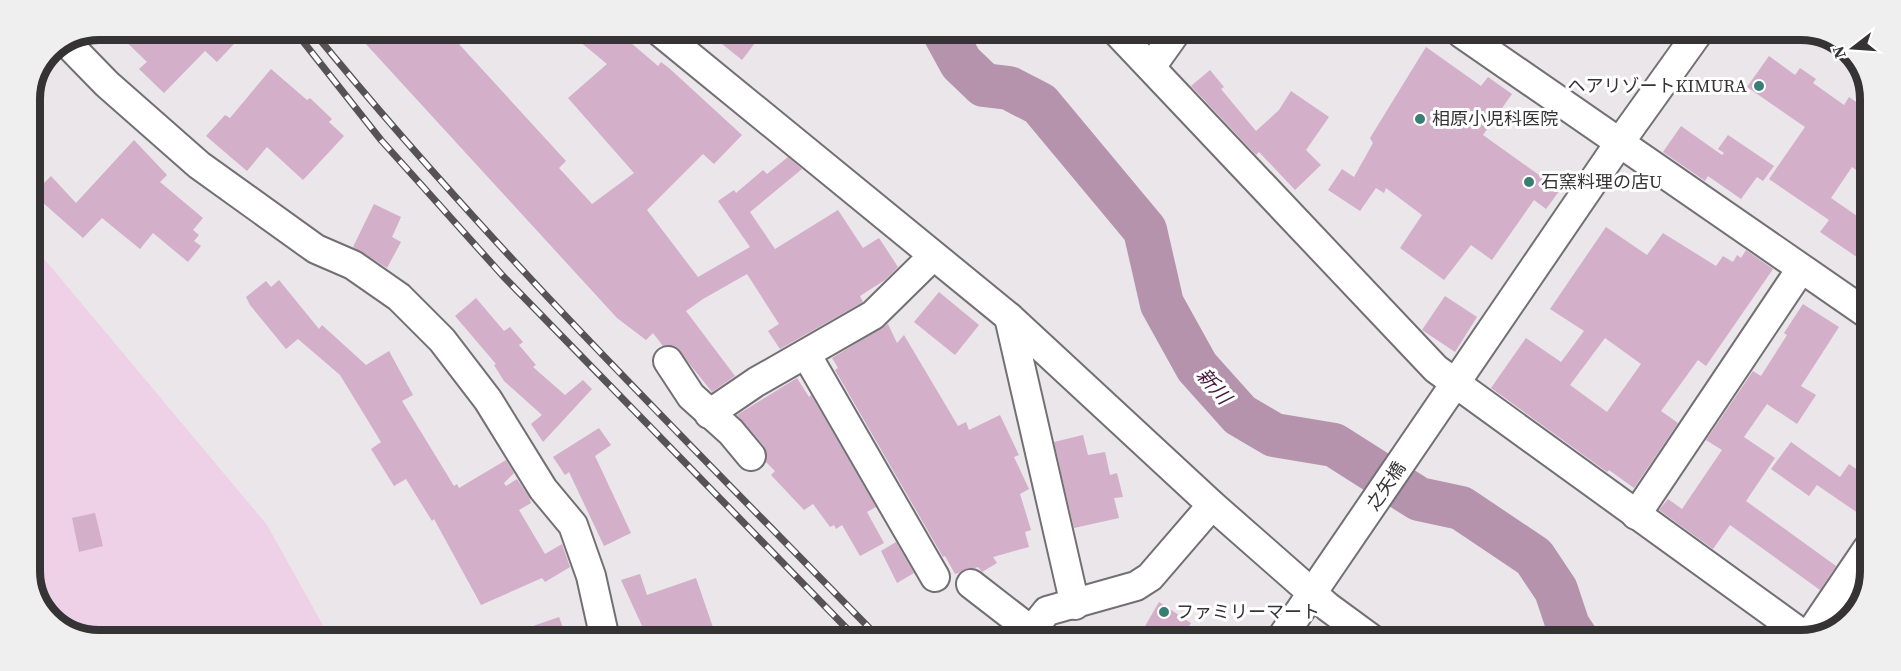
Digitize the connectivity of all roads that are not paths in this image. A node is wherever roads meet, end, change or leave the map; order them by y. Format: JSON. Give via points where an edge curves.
{"nodes":[{"id":1,"x":671,"y":41,"type":"edge"},
{"id":2,"x":1126,"y":41,"type":"edge"},
{"id":3,"x":1170,"y":41,"type":"edge"},
{"id":4,"x":1473,"y":41,"type":"edge"},
{"id":5,"x":1692,"y":41,"type":"edge"},
{"id":6,"x":72,"y":48,"type":"edge"},
{"id":7,"x":1151,"y":68,"type":"junction"},
{"id":8,"x":1620,"y":142,"type":"junction"},
{"id":9,"x":933,"y":256,"type":"junction"},
{"id":10,"x":1801,"y":269,"type":"junction"},
{"id":11,"x":1860,"y":309,"type":"edge"},
{"id":12,"x":1009,"y":317,"type":"junction"},
{"id":13,"x":806,"y":354,"type":"junction"},
{"id":14,"x":668,"y":361,"type":"dead end"},
{"id":15,"x":1452,"y":388,"type":"junction"},
{"id":16,"x":709,"y":414,"type":"junction"},
{"id":17,"x":751,"y":456,"type":"dead end"},
{"id":18,"x":1212,"y":505,"type":"junction"},
{"id":19,"x":1636,"y":515,"type":"junction"},
{"id":20,"x":1860,"y":560,"type":"edge"},
{"id":21,"x":935,"y":577,"type":"dead end"},
{"id":22,"x":971,"y":584,"type":"dead end"},
{"id":23,"x":1318,"y":585,"type":"junction"},
{"id":24,"x":1075,"y":605,"type":"junction"},
{"id":25,"x":1814,"y":629,"type":"edge"},
{"id":26,"x":603,"y":630,"type":"edge"},
{"id":27,"x":1031,"y":630,"type":"edge"},
{"id":28,"x":1039,"y":630,"type":"edge"},
{"id":29,"x":1287,"y":630,"type":"edge"},
{"id":30,"x":1363,"y":630,"type":"edge"},
{"id":31,"x":1797,"y":630,"type":"edge"}],
"edges":[{"from":1,"to":9,"type":"street"},
{"from":2,"to":7,"type":"street"},
{"from":3,"to":7,"type":"street"},
{"from":4,"to":8,"type":"street"},
{"from":5,"to":8,"type":"street","name":"之矢橋"},
{"from":6,"to":26,"type":"street","via":[[198,165],[316,249],[353,265],[399,297],[442,340],[488,400],[543,489],[573,525],[591,576]]},
{"from":7,"to":15,"type":"street"},
{"from":8,"to":10,"type":"street"},
{"from":8,"to":15,"type":"street","name":"之矢橋"},
{"from":9,"to":12,"type":"street"},
{"from":9,"to":13,"type":"street","via":[[873,315]]},
{"from":10,"to":11,"type":"street"},
{"from":10,"to":19,"type":"street"},
{"from":12,"to":18,"type":"street"},
{"from":12,"to":24,"type":"street"},
{"from":13,"to":16,"type":"street"},
{"from":13,"to":21,"type":"street"},
{"from":14,"to":16,"type":"street"},
{"from":15,"to":19,"type":"street"},
{"from":15,"to":23,"type":"street","name":"之矢橋"},
{"from":16,"to":17,"type":"street"},
{"from":18,"to":23,"type":"street"},
{"from":18,"to":24,"type":"street","via":[[1150,577],[1136,586]]},
{"from":19,"to":31,"type":"street"},
{"from":20,"to":25,"type":"street"},
{"from":22,"to":27,"type":"street"},
{"from":23,"to":29,"type":"street","name":"之矢橋"},
{"from":23,"to":30,"type":"street"},
{"from":24,"to":28,"type":"street","via":[[1047,611]]}]}
